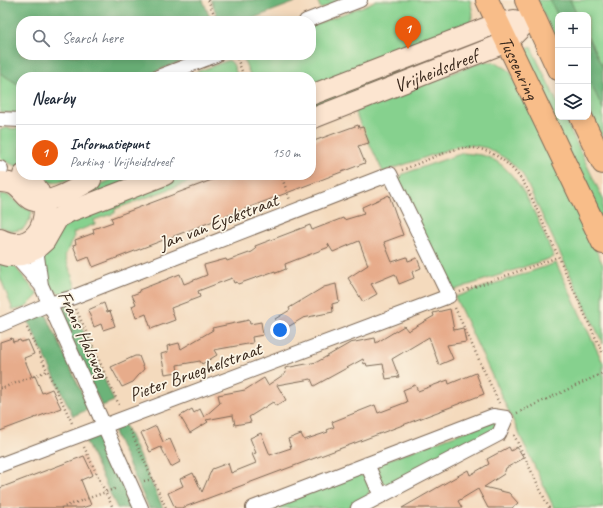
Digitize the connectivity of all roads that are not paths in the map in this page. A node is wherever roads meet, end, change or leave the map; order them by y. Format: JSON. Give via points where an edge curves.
{"nodes":[{"id":1,"x":360,"y":0,"type":"edge"},
{"id":2,"x":487,"y":0,"type":"edge"},
{"id":3,"x":530,"y":8,"type":"edge"},
{"id":4,"x":316,"y":17,"type":"edge"},
{"id":5,"x":503,"y":32,"type":"junction"},
{"id":6,"x":203,"y":60,"type":"edge"},
{"id":7,"x":555,"y":62,"type":"edge"},
{"id":8,"x":171,"y":72,"type":"edge"},
{"id":9,"x":316,"y":93,"type":"edge"},
{"id":10,"x":316,"y":117,"type":"edge"},
{"id":11,"x":0,"y":119,"type":"edge"},
{"id":12,"x":16,"y":120,"type":"edge"},
{"id":13,"x":582,"y":120,"type":"edge"},
{"id":14,"x":603,"y":163,"type":"edge"},
{"id":15,"x":0,"y":172,"type":"edge"},
{"id":16,"x":16,"y":174,"type":"edge"},
{"id":17,"x":86,"y":180,"type":"edge"},
{"id":18,"x":152,"y":180,"type":"edge"},
{"id":19,"x":31,"y":184,"type":"edge"},
{"id":20,"x":0,"y":238,"type":"edge"},
{"id":21,"x":40,"y":239,"type":"junction"},
{"id":22,"x":603,"y":243,"type":"edge"},
{"id":23,"x":8,"y":255,"type":"edge"},
{"id":24,"x":41,"y":285,"type":"junction"},
{"id":25,"x":449,"y":296,"type":"joint"},
{"id":26,"x":49,"y":304,"type":"junction"},
{"id":27,"x":0,"y":325,"type":"edge"},
{"id":28,"x":105,"y":425,"type":"junction"},
{"id":29,"x":367,"y":464,"type":"junction"},
{"id":30,"x":0,"y":465,"type":"edge"},
{"id":31,"x":381,"y":496,"type":"junction"},
{"id":32,"x":141,"y":508,"type":"edge"},
{"id":33,"x":253,"y":508,"type":"edge"},
{"id":34,"x":358,"y":508,"type":"edge"}],
"edges":[{"from":1,"to":4,"type":"street"},
{"from":2,"to":5,"type":"highway","name":"Tussenring"},
{"from":3,"to":5,"type":"main road","name":"Vrijheidsdreef"},
{"from":3,"to":7,"type":"highway","name":"Tussenring"},
{"from":5,"to":9,"type":"main road","name":"Vrijheidsdreef"},
{"from":5,"to":10,"type":"main road","name":"Vrijheidsdreef"},
{"from":5,"to":22,"type":"highway","name":"Tussenring"},
{"from":6,"to":8,"type":"street"},
{"from":11,"to":12,"type":"street"},
{"from":13,"to":14,"type":"highway"},
{"from":15,"to":16,"type":"main road","via":[[9,170]]},
{"from":15,"to":19,"type":"main road","via":[[28,198]]},
{"from":17,"to":19,"type":"main road","via":[[58,188]]},
{"from":18,"to":21,"type":"main road","via":[[69,212],[58,218]]},
{"from":19,"to":21,"type":"main road","via":[[43,222]]},
{"from":20,"to":21,"type":"main road","via":[[11,243],[31,238]]},
{"from":21,"to":23,"type":"main road","via":[[30,253]]},
{"from":21,"to":24,"type":"street","name":"Frans Halsweg"},
{"from":23,"to":24,"type":"street","name":"Frans Halsweg"},
{"from":24,"to":26,"type":"street","name":"Frans Halsweg"},
{"from":25,"to":26,"type":"street","name":"Jan van Eyckstraat","via":[[390,174],[71,298]]},
{"from":25,"to":28,"type":"street","name":"Pieter Brueghelstraat"},
{"from":26,"to":27,"type":"street","name":"Jan van Eyckstraat"},
{"from":26,"to":28,"type":"street","name":"Frans Halsweg"},
{"from":28,"to":30,"type":"street","name":"Pieter Brueghelstraat"},
{"from":28,"to":32,"type":"street","name":"Frans Halsweg"},
{"from":29,"to":31,"type":"street"},
{"from":29,"to":31,"type":"street","via":[[493,416],[506,418],[499,434]]},
{"from":29,"to":33,"type":"street"},
{"from":31,"to":34,"type":"street"}]}
